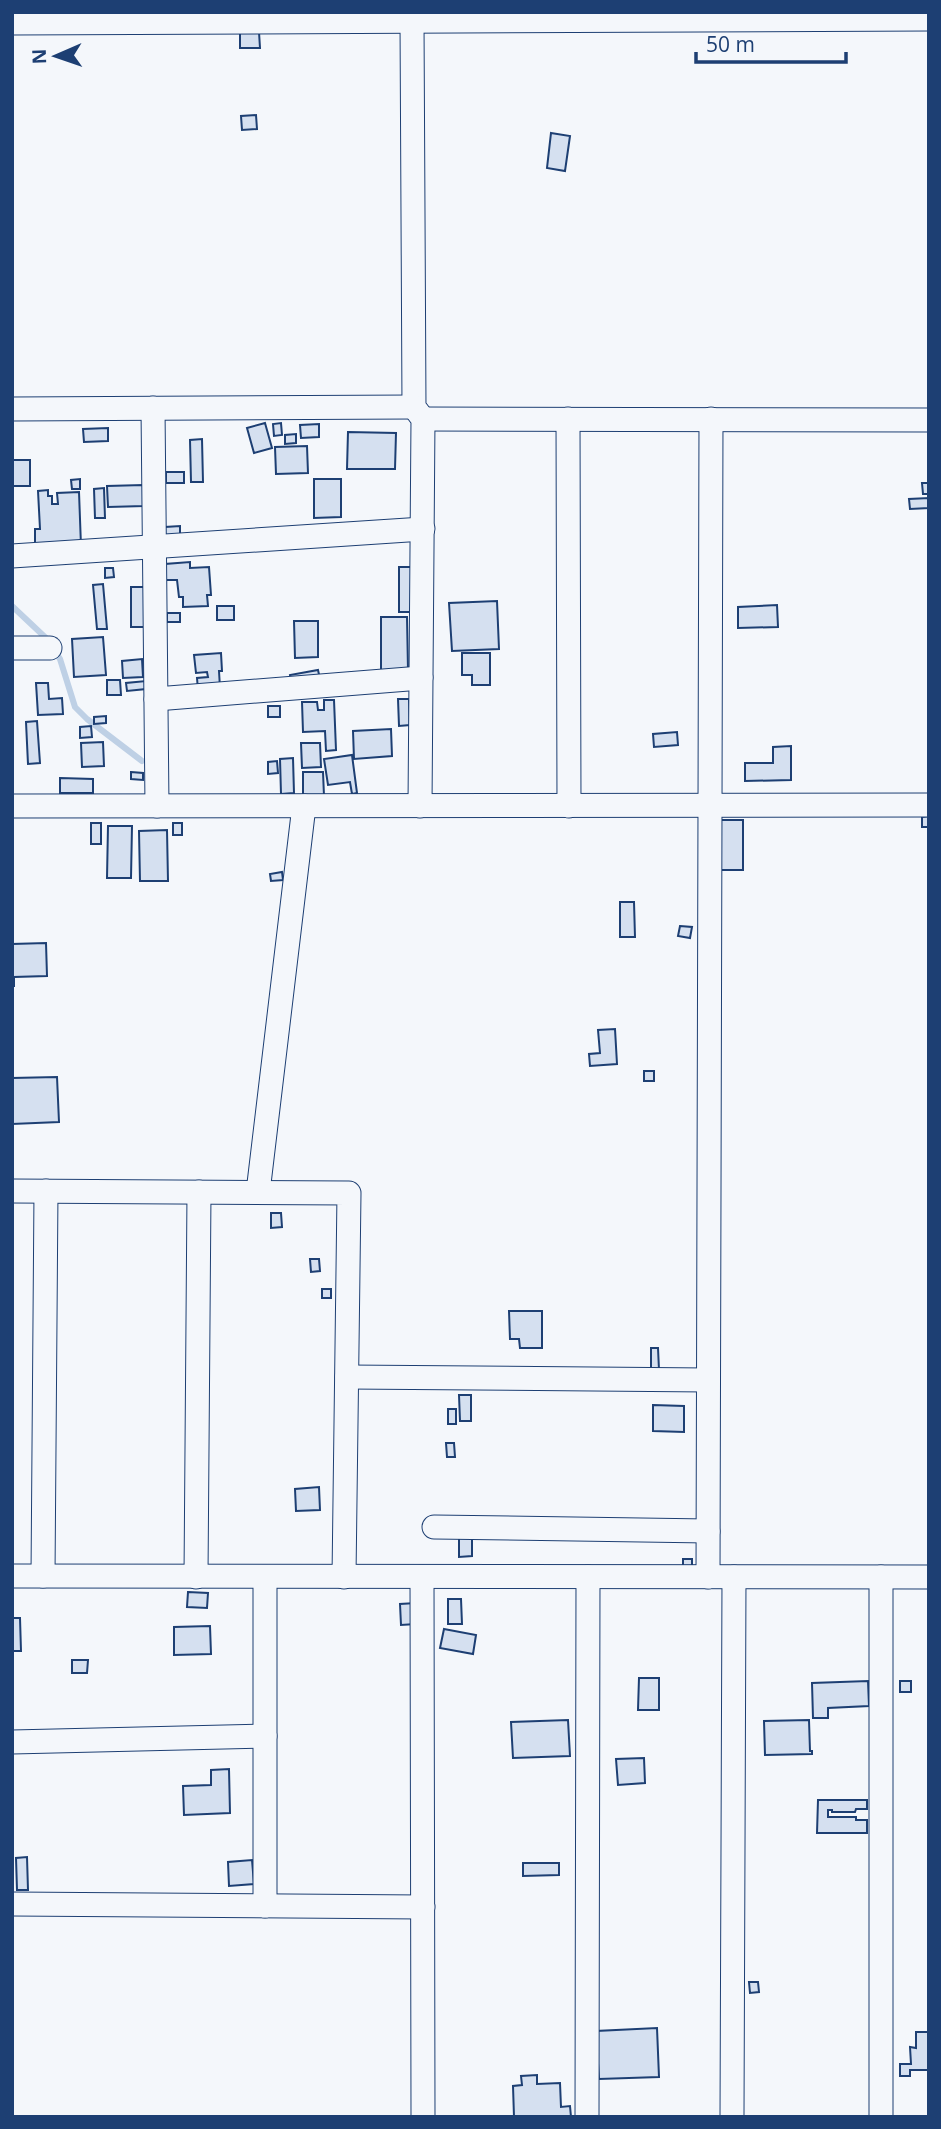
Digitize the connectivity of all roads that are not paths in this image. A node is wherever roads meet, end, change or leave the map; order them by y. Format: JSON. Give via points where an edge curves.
{"nodes":[{"id":1,"x":293,"y":17,"type":"edge"},
{"id":2,"x":407,"y":18,"type":"edge"},
{"id":3,"x":929,"y":19,"type":"edge"},
{"id":4,"x":12,"y":23,"type":"edge"},
{"id":5,"x":153,"y":408,"type":"junction"},
{"id":6,"x":12,"y":409,"type":"edge"},
{"id":7,"x":418,"y":413,"type":"junction"},
{"id":8,"x":568,"y":419,"type":"junction"},
{"id":9,"x":711,"y":419,"type":"junction"},
{"id":10,"x":929,"y":420,"type":"edge"},
{"id":11,"x":422,"y":529,"type":"junction"},
{"id":12,"x":155,"y":547,"type":"junction"},
{"id":13,"x":12,"y":556,"type":"edge"},
{"id":14,"x":12,"y":648,"type":"edge"},
{"id":15,"x":50,"y":648,"type":"dead end"},
{"id":16,"x":421,"y":678,"type":"junction"},
{"id":17,"x":156,"y":699,"type":"junction"},
{"id":18,"x":710,"y":805,"type":"junction"},
{"id":19,"x":929,"y":805,"type":"edge"},
{"id":20,"x":12,"y":806,"type":"edge"},
{"id":21,"x":157,"y":806,"type":"junction"},
{"id":22,"x":304,"y":806,"type":"junction"},
{"id":23,"x":421,"y":806,"type":"junction"},
{"id":24,"x":569,"y":806,"type":"junction"},
{"id":25,"x":12,"y":1191,"type":"edge"},
{"id":26,"x":46,"y":1191,"type":"junction"},
{"id":27,"x":199,"y":1192,"type":"junction"},
{"id":28,"x":258,"y":1192,"type":"junction"},
{"id":29,"x":346,"y":1377,"type":"junction"},
{"id":30,"x":708,"y":1380,"type":"junction"},
{"id":31,"x":434,"y":1527,"type":"dead end"},
{"id":32,"x":708,"y":1531,"type":"junction"},
{"id":33,"x":12,"y":1576,"type":"edge"},
{"id":34,"x":43,"y":1576,"type":"junction"},
{"id":35,"x":195,"y":1577,"type":"junction"},
{"id":36,"x":265,"y":1577,"type":"junction"},
{"id":37,"x":344,"y":1577,"type":"junction"},
{"id":38,"x":422,"y":1577,"type":"junction"},
{"id":39,"x":588,"y":1577,"type":"junction"},
{"id":40,"x":708,"y":1577,"type":"junction"},
{"id":41,"x":734,"y":1577,"type":"junction"},
{"id":42,"x":881,"y":1577,"type":"junction"},
{"id":43,"x":929,"y":1577,"type":"edge"},
{"id":44,"x":265,"y":1736,"type":"junction"},
{"id":45,"x":12,"y":1742,"type":"edge"},
{"id":46,"x":12,"y":1904,"type":"edge"},
{"id":47,"x":265,"y":1906,"type":"junction"},
{"id":48,"x":423,"y":1907,"type":"junction"},
{"id":49,"x":423,"y":2117,"type":"edge"},
{"id":50,"x":587,"y":2117,"type":"edge"},
{"id":51,"x":732,"y":2117,"type":"edge"},
{"id":52,"x":881,"y":2117,"type":"edge"}],
"edges":[{"from":1,"to":2,"type":"street"},
{"from":1,"to":4,"type":"street"},
{"from":2,"to":3,"type":"street"},
{"from":2,"to":7,"type":"street"},
{"from":5,"to":6,"type":"street"},
{"from":5,"to":7,"type":"street"},
{"from":5,"to":12,"type":"street"},
{"from":7,"to":8,"type":"street"},
{"from":7,"to":11,"type":"street"},
{"from":8,"to":9,"type":"street"},
{"from":8,"to":24,"type":"street"},
{"from":9,"to":10,"type":"street"},
{"from":9,"to":18,"type":"street"},
{"from":11,"to":12,"type":"street"},
{"from":11,"to":16,"type":"street"},
{"from":12,"to":13,"type":"street"},
{"from":12,"to":17,"type":"street"},
{"from":14,"to":15,"type":"street"},
{"from":16,"to":17,"type":"street"},
{"from":16,"to":23,"type":"street"},
{"from":17,"to":21,"type":"street"},
{"from":18,"to":19,"type":"street"},
{"from":18,"to":24,"type":"street"},
{"from":18,"to":30,"type":"street"},
{"from":20,"to":21,"type":"street"},
{"from":21,"to":22,"type":"street"},
{"from":22,"to":23,"type":"street"},
{"from":22,"to":28,"type":"street"},
{"from":23,"to":24,"type":"street"},
{"from":25,"to":26,"type":"street"},
{"from":26,"to":27,"type":"street"},
{"from":26,"to":34,"type":"street"},
{"from":27,"to":28,"type":"street"},
{"from":27,"to":35,"type":"street"},
{"from":28,"to":29,"type":"street","via":[[349,1193]]},
{"from":29,"to":30,"type":"street"},
{"from":29,"to":37,"type":"street"},
{"from":30,"to":32,"type":"street"},
{"from":31,"to":32,"type":"street"},
{"from":32,"to":40,"type":"street"},
{"from":33,"to":34,"type":"street"},
{"from":34,"to":35,"type":"street"},
{"from":35,"to":36,"type":"street"},
{"from":36,"to":37,"type":"street"},
{"from":36,"to":44,"type":"street"},
{"from":37,"to":38,"type":"street"},
{"from":38,"to":39,"type":"street"},
{"from":38,"to":48,"type":"street"},
{"from":39,"to":40,"type":"street"},
{"from":39,"to":50,"type":"street"},
{"from":40,"to":41,"type":"street"},
{"from":41,"to":42,"type":"street"},
{"from":41,"to":51,"type":"street"},
{"from":42,"to":43,"type":"street"},
{"from":42,"to":52,"type":"street"},
{"from":44,"to":45,"type":"street"},
{"from":44,"to":47,"type":"street"},
{"from":46,"to":47,"type":"street"},
{"from":47,"to":48,"type":"street"},
{"from":48,"to":49,"type":"street"}]}
